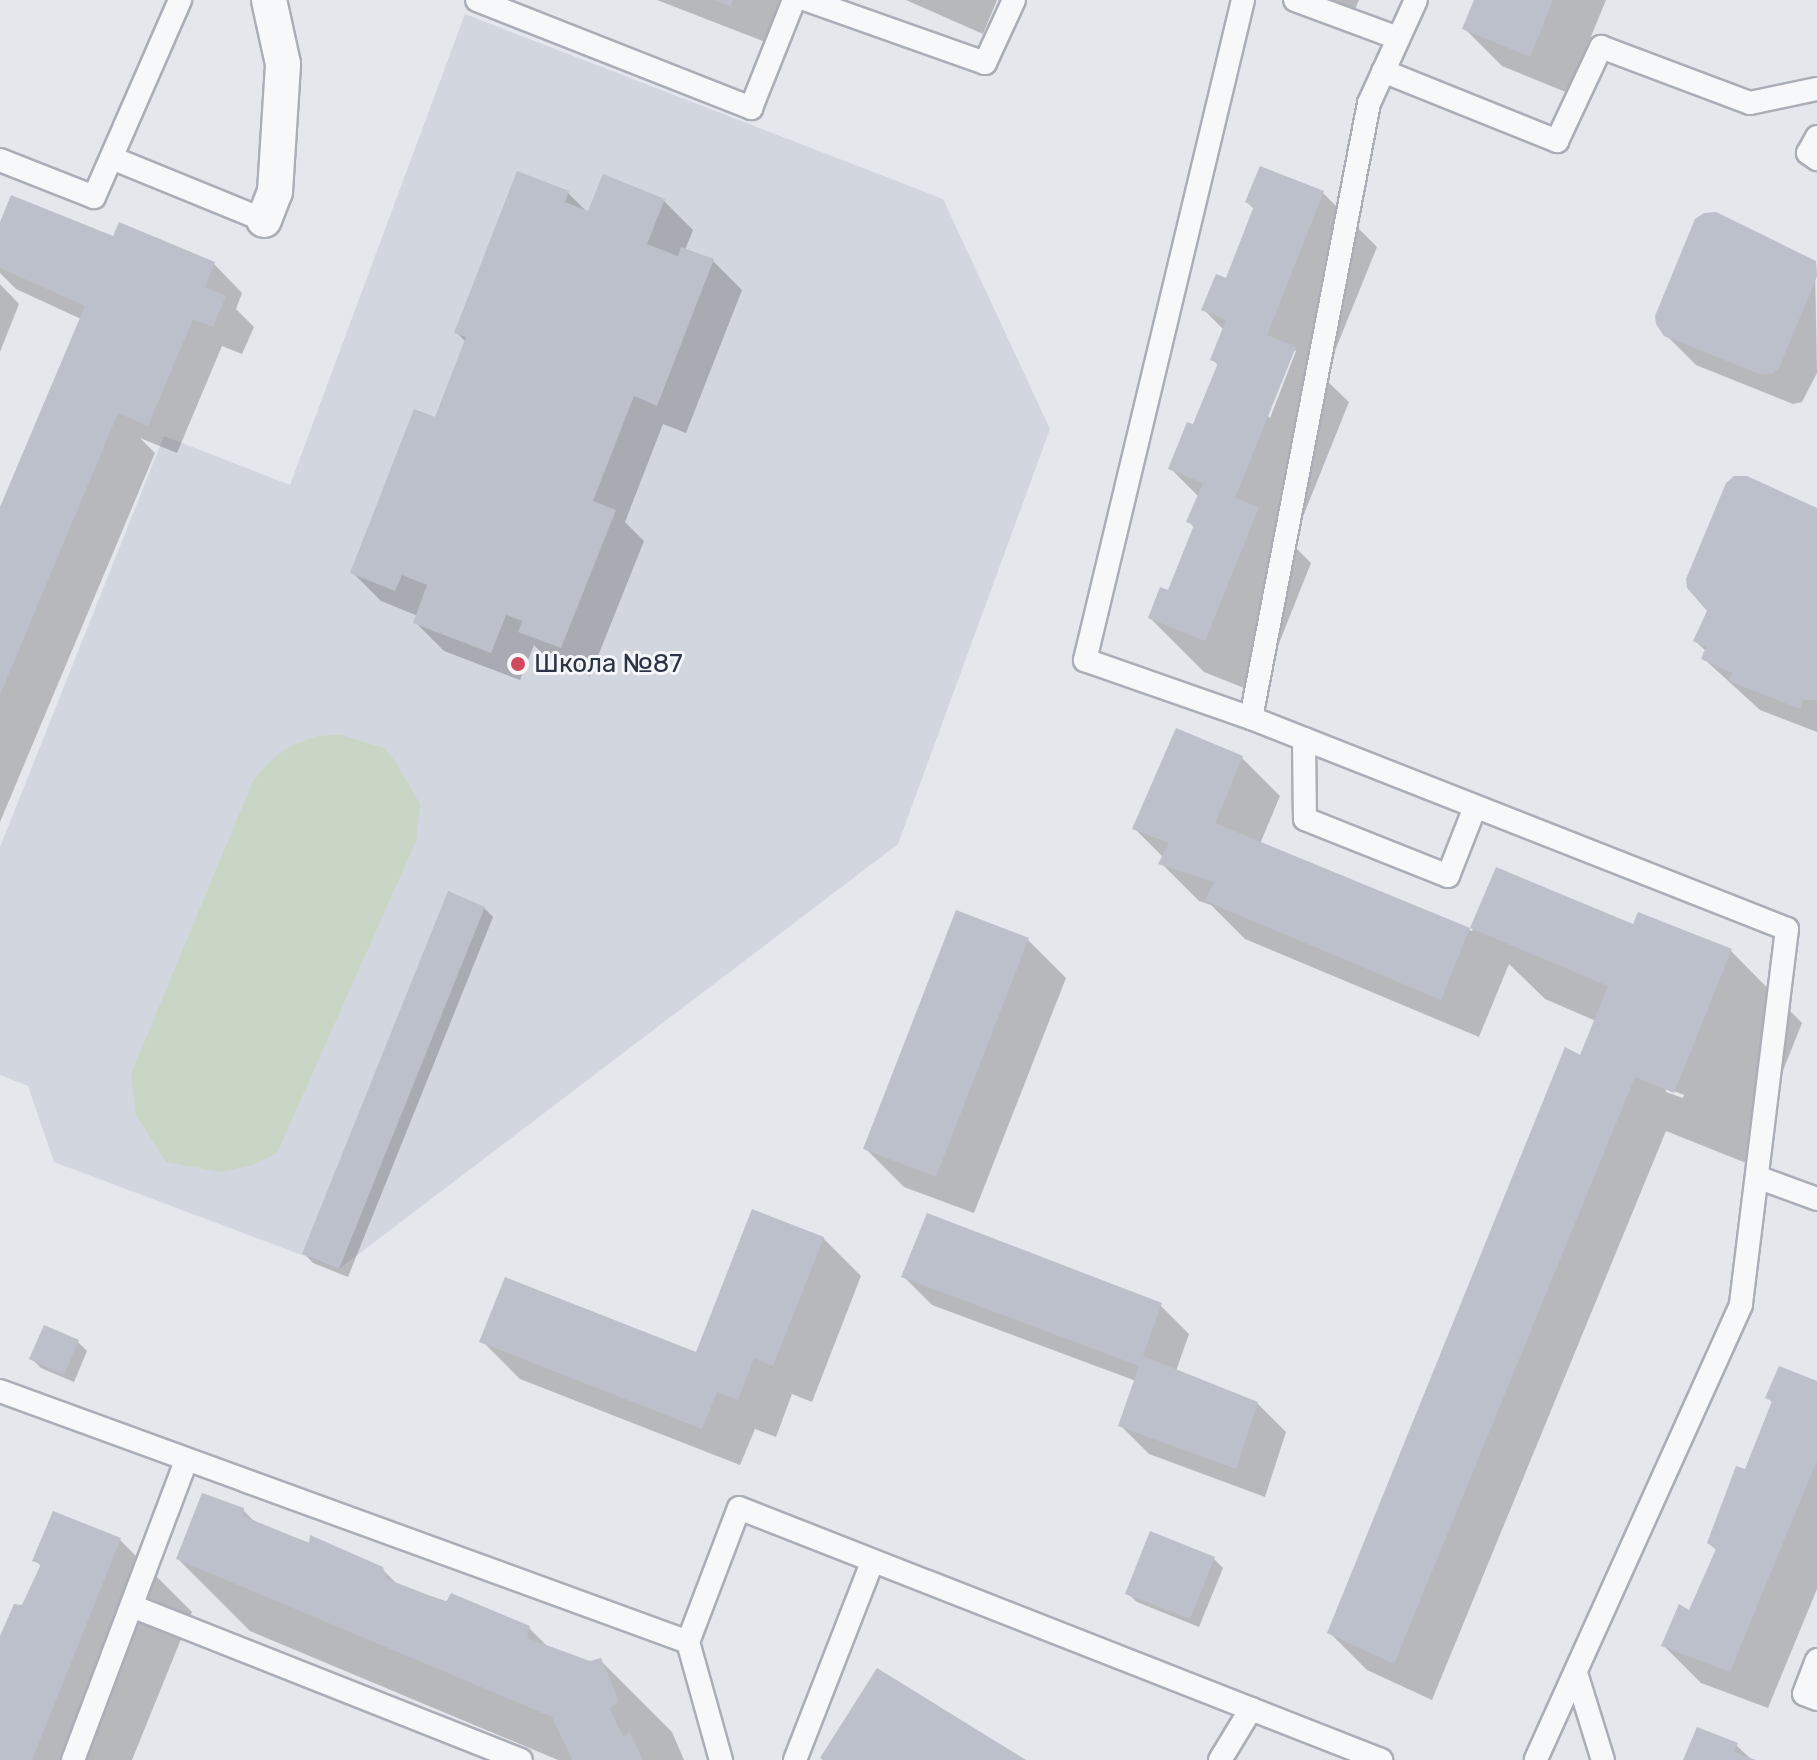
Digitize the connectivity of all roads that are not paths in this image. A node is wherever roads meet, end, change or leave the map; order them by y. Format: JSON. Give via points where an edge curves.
{"nodes":[{"id":1,"x":180,"y":0,"type":"edge"},
{"id":2,"x":269,"y":0,"type":"edge"},
{"id":3,"x":477,"y":0,"type":"edge"},
{"id":4,"x":794,"y":0,"type":"edge"},
{"id":5,"x":807,"y":0,"type":"edge"},
{"id":6,"x":1014,"y":0,"type":"edge"},
{"id":7,"x":1243,"y":0,"type":"edge"},
{"id":8,"x":1295,"y":0,"type":"edge"},
{"id":9,"x":1416,"y":0,"type":"edge"},
{"id":10,"x":1398,"y":38,"type":"junction"},
{"id":11,"x":1383,"y":71,"type":"junction"},
{"id":12,"x":1817,"y":89,"type":"edge"},
{"id":13,"x":1817,"y":137,"type":"edge"},
{"id":14,"x":112,"y":158,"type":"junction"},
{"id":15,"x":1817,"y":159,"type":"edge"},
{"id":16,"x":0,"y":160,"type":"edge"},
{"id":17,"x":264,"y":220,"type":"joint"},
{"id":18,"x":1251,"y":718,"type":"junction"},
{"id":19,"x":1304,"y":739,"type":"junction"},
{"id":20,"x":1475,"y":807,"type":"junction"},
{"id":21,"x":1757,"y":1177,"type":"junction"},
{"id":22,"x":1817,"y":1199,"type":"edge"},
{"id":23,"x":0,"y":1391,"type":"edge"},
{"id":24,"x":186,"y":1461,"type":"junction"},
{"id":25,"x":872,"y":1563,"type":"junction"},
{"id":26,"x":132,"y":1606,"type":"junction"},
{"id":27,"x":688,"y":1642,"type":"junction"},
{"id":28,"x":1817,"y":1660,"type":"edge"},
{"id":29,"x":1576,"y":1673,"type":"junction"},
{"id":30,"x":1817,"y":1699,"type":"edge"},
{"id":31,"x":1251,"y":1709,"type":"junction"},
{"id":32,"x":73,"y":1760,"type":"edge"},
{"id":33,"x":521,"y":1760,"type":"edge"},
{"id":34,"x":721,"y":1760,"type":"edge"},
{"id":35,"x":795,"y":1760,"type":"edge"},
{"id":36,"x":1220,"y":1760,"type":"edge"},
{"id":37,"x":1381,"y":1760,"type":"edge"},
{"id":38,"x":1536,"y":1760,"type":"edge"},
{"id":39,"x":1603,"y":1760,"type":"edge"}],
"edges":[{"from":1,"to":14,"type":"lane"},
{"from":2,"to":17,"type":"street","via":[[283,64],[275,192]]},
{"from":3,"to":4,"type":"lane","via":[[751,108]]},
{"from":5,"to":6,"type":"lane","via":[[985,63]]},
{"from":7,"to":18,"type":"lane","via":[[1085,660]]},
{"from":8,"to":10,"type":"lane"},
{"from":9,"to":10,"type":"lane"},
{"from":10,"to":11,"type":"lane"},
{"from":11,"to":12,"type":"lane","via":[[1557,141],[1601,47],[1750,103]]},
{"from":11,"to":18,"type":"lane","via":[[1369,103]]},
{"from":13,"to":15,"type":"lane","via":[[1808,153]]},
{"from":14,"to":16,"type":"lane","via":[[94,197]]},
{"from":14,"to":17,"type":"lane"},
{"from":18,"to":19,"type":"lane"},
{"from":19,"to":20,"type":"lane"},
{"from":19,"to":20,"type":"lane","via":[[1305,819],[1448,876]]},
{"from":20,"to":21,"type":"lane","via":[[1787,929]]},
{"from":21,"to":22,"type":"lane"},
{"from":21,"to":29,"type":"lane","via":[[1741,1305]]},
{"from":23,"to":24,"type":"lane"},
{"from":24,"to":26,"type":"lane"},
{"from":24,"to":27,"type":"lane"},
{"from":25,"to":27,"type":"lane","via":[[739,1508]]},
{"from":25,"to":31,"type":"lane"},
{"from":25,"to":35,"type":"lane"},
{"from":26,"to":32,"type":"lane"},
{"from":26,"to":33,"type":"lane"},
{"from":27,"to":34,"type":"lane"},
{"from":28,"to":30,"type":"lane","via":[[1804,1694]]},
{"from":29,"to":38,"type":"lane"},
{"from":29,"to":39,"type":"lane"},
{"from":31,"to":36,"type":"lane"},
{"from":31,"to":37,"type":"lane"}]}
